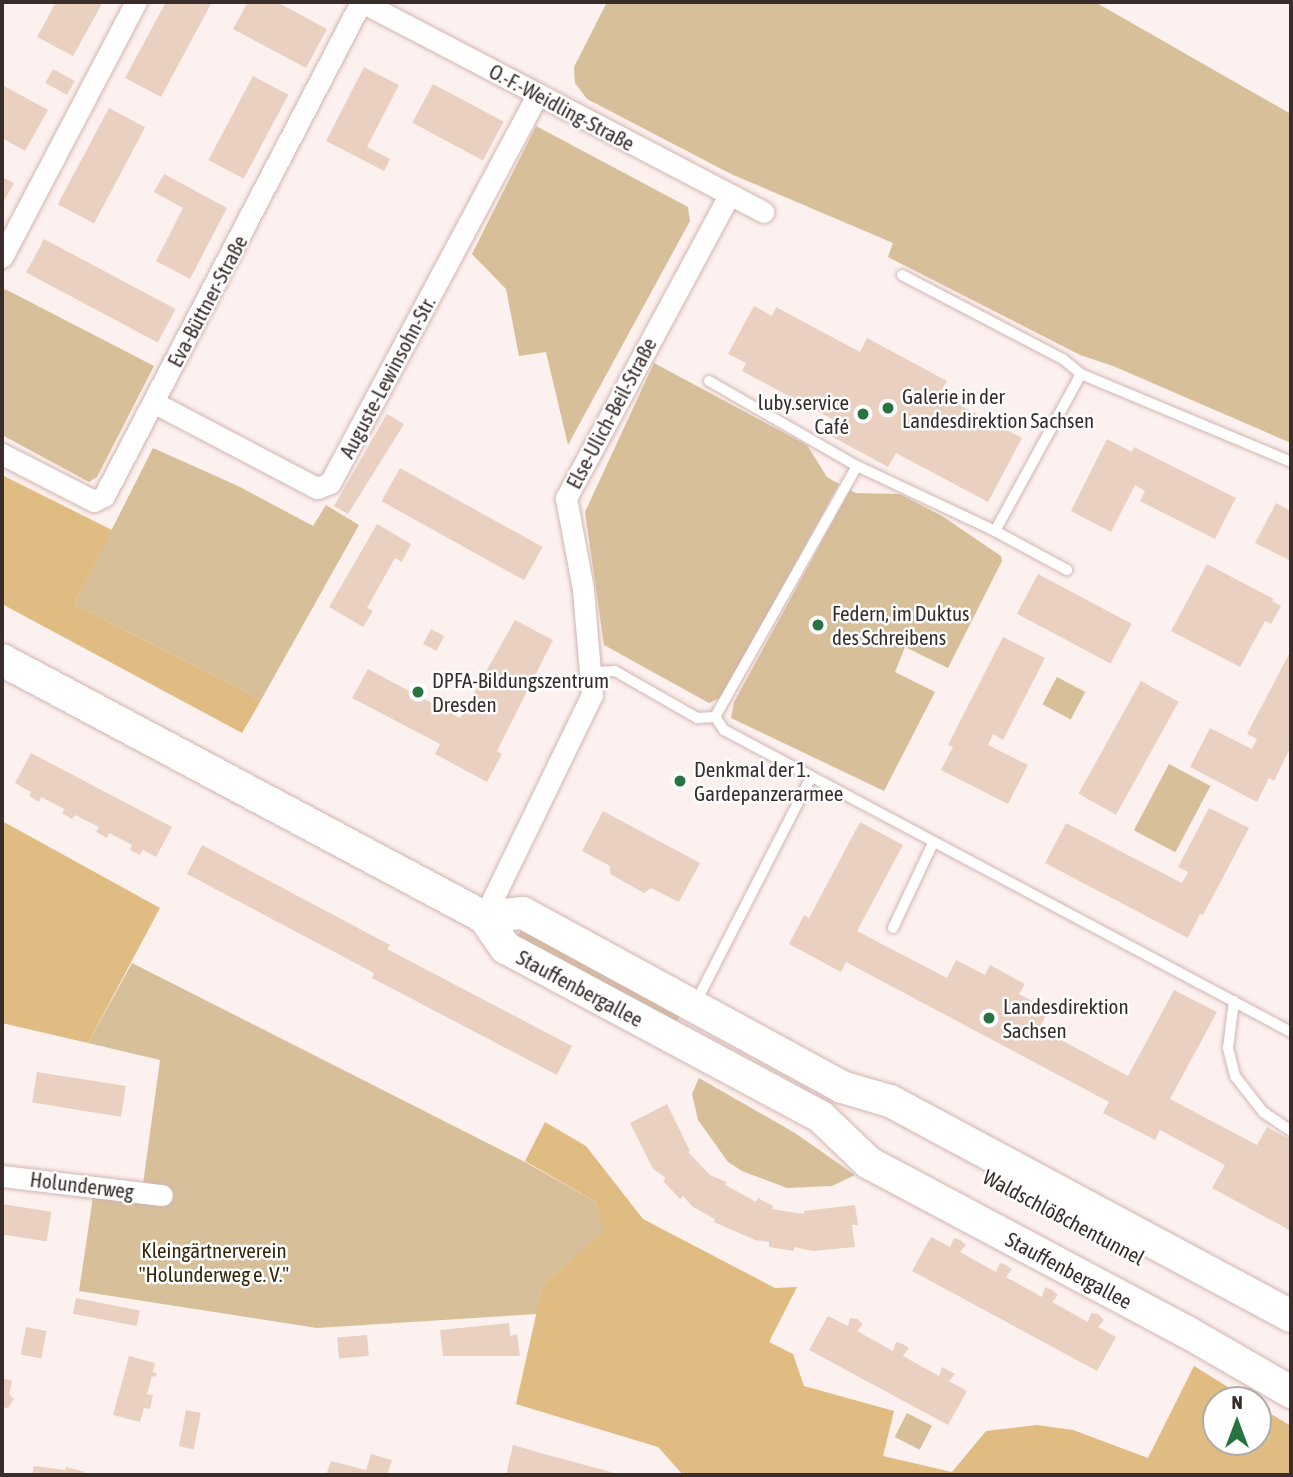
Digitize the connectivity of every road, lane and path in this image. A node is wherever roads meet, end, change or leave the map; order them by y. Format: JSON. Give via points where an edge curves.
{"nodes":[{"id":1,"x":136,"y":2,"type":"edge"},
{"id":2,"x":361,"y":2,"type":"edge"},
{"id":3,"x":538,"y":94,"type":"junction"},
{"id":4,"x":729,"y":195,"type":"junction"},
{"id":5,"x":763,"y":212,"type":"dead end"},
{"id":6,"x":2,"y":257,"type":"edge"},
{"id":7,"x":902,"y":275,"type":"dead end"},
{"id":8,"x":1081,"y":374,"type":"junction"},
{"id":9,"x":709,"y":381,"type":"dead end"},
{"id":10,"x":153,"y":402,"type":"junction"},
{"id":11,"x":2,"y":454,"type":"edge"},
{"id":12,"x":1291,"y":462,"type":"edge"},
{"id":13,"x":857,"y":466,"type":"junction"},
{"id":14,"x":995,"y":531,"type":"junction"},
{"id":15,"x":1067,"y":570,"type":"dead end"},
{"id":16,"x":2,"y":660,"type":"edge"},
{"id":17,"x":590,"y":672,"type":"junction"},
{"id":18,"x":715,"y":717,"type":"junction"},
{"id":19,"x":811,"y":777,"type":"junction"},
{"id":20,"x":933,"y":843,"type":"junction"},
{"id":21,"x":484,"y":916,"type":"junction"},
{"id":22,"x":893,"y":928,"type":"dead end"},
{"id":23,"x":1234,"y":1001,"type":"junction"},
{"id":24,"x":695,"y":1006,"type":"junction"},
{"id":25,"x":1291,"y":1032,"type":"edge"},
{"id":26,"x":842,"y":1087,"type":"junction"},
{"id":27,"x":821,"y":1117,"type":"junction"},
{"id":28,"x":1291,"y":1131,"type":"edge"},
{"id":29,"x":2,"y":1176,"type":"edge"},
{"id":30,"x":162,"y":1195,"type":"dead end"},
{"id":31,"x":1291,"y":1316,"type":"edge"},
{"id":32,"x":1291,"y":1337,"type":"edge"},
{"id":33,"x":1291,"y":1368,"type":"edge"},
{"id":34,"x":1291,"y":1392,"type":"edge"}],
"edges":[{"from":1,"to":6,"type":"street"},
{"from":2,"to":3,"type":"street","name":"O.-F.-Weidling-Straße"},
{"from":2,"to":10,"type":"street","name":"Eva-Büttner-Straße"},
{"from":3,"to":4,"type":"street","name":"O.-F.-Weidling-Straße"},
{"from":3,"to":10,"type":"street","name":"Auguste-Lewinsohn-Str.","via":[[330,483],[317,488]]},
{"from":4,"to":5,"type":"street","name":"O.-F.-Weidling-Straße"},
{"from":4,"to":17,"type":"street","name":"Else-Ulich-Beil-Straße","via":[[566,498],[583,589]]},
{"from":7,"to":8,"type":"lane","via":[[1063,359]]},
{"from":8,"to":12,"type":"lane"},
{"from":8,"to":14,"type":"lane"},
{"from":9,"to":13,"type":"lane"},
{"from":10,"to":11,"type":"street","name":"Eva-Büttner-Straße","via":[[104,496],[94,501]]},
{"from":13,"to":14,"type":"lane"},
{"from":13,"to":18,"type":"lane"},
{"from":14,"to":15,"type":"lane"},
{"from":16,"to":21,"type":"main road"},
{"from":17,"to":18,"type":"lane","via":[[615,671],[697,718]]},
{"from":17,"to":21,"type":"street","name":"Else-Ulich-Beil-Straße","via":[[592,695]]},
{"from":18,"to":19,"type":"lane","via":[[724,730]]},
{"from":19,"to":20,"type":"lane"},
{"from":19,"to":24,"type":"lane"},
{"from":20,"to":22,"type":"lane"},
{"from":20,"to":23,"type":"lane"},
{"from":21,"to":24,"type":"main road","name":"Stauffenbergallee","via":[[523,914]]},
{"from":21,"to":27,"type":"main road","name":"Stauffenbergallee","via":[[506,948]]},
{"from":23,"to":25,"type":"lane"},
{"from":23,"to":28,"type":"lane","via":[[1228,1048],[1235,1076],[1263,1112]]},
{"from":24,"to":26,"type":"main road","name":"Stauffenbergallee"},
{"from":26,"to":31,"type":"main road","name":"Stauffenbergallee","via":[[890,1101]]},
{"from":26,"to":32,"type":"main road","name":"Waldschlößchentunnel","via":[[882,1119]]},
{"from":27,"to":33,"type":"main road","name":"Waldschlößchentunnel"},
{"from":27,"to":34,"type":"main road","name":"Stauffenbergallee","via":[[869,1163]]},
{"from":29,"to":30,"type":"street","name":"Holunderweg"}]}
